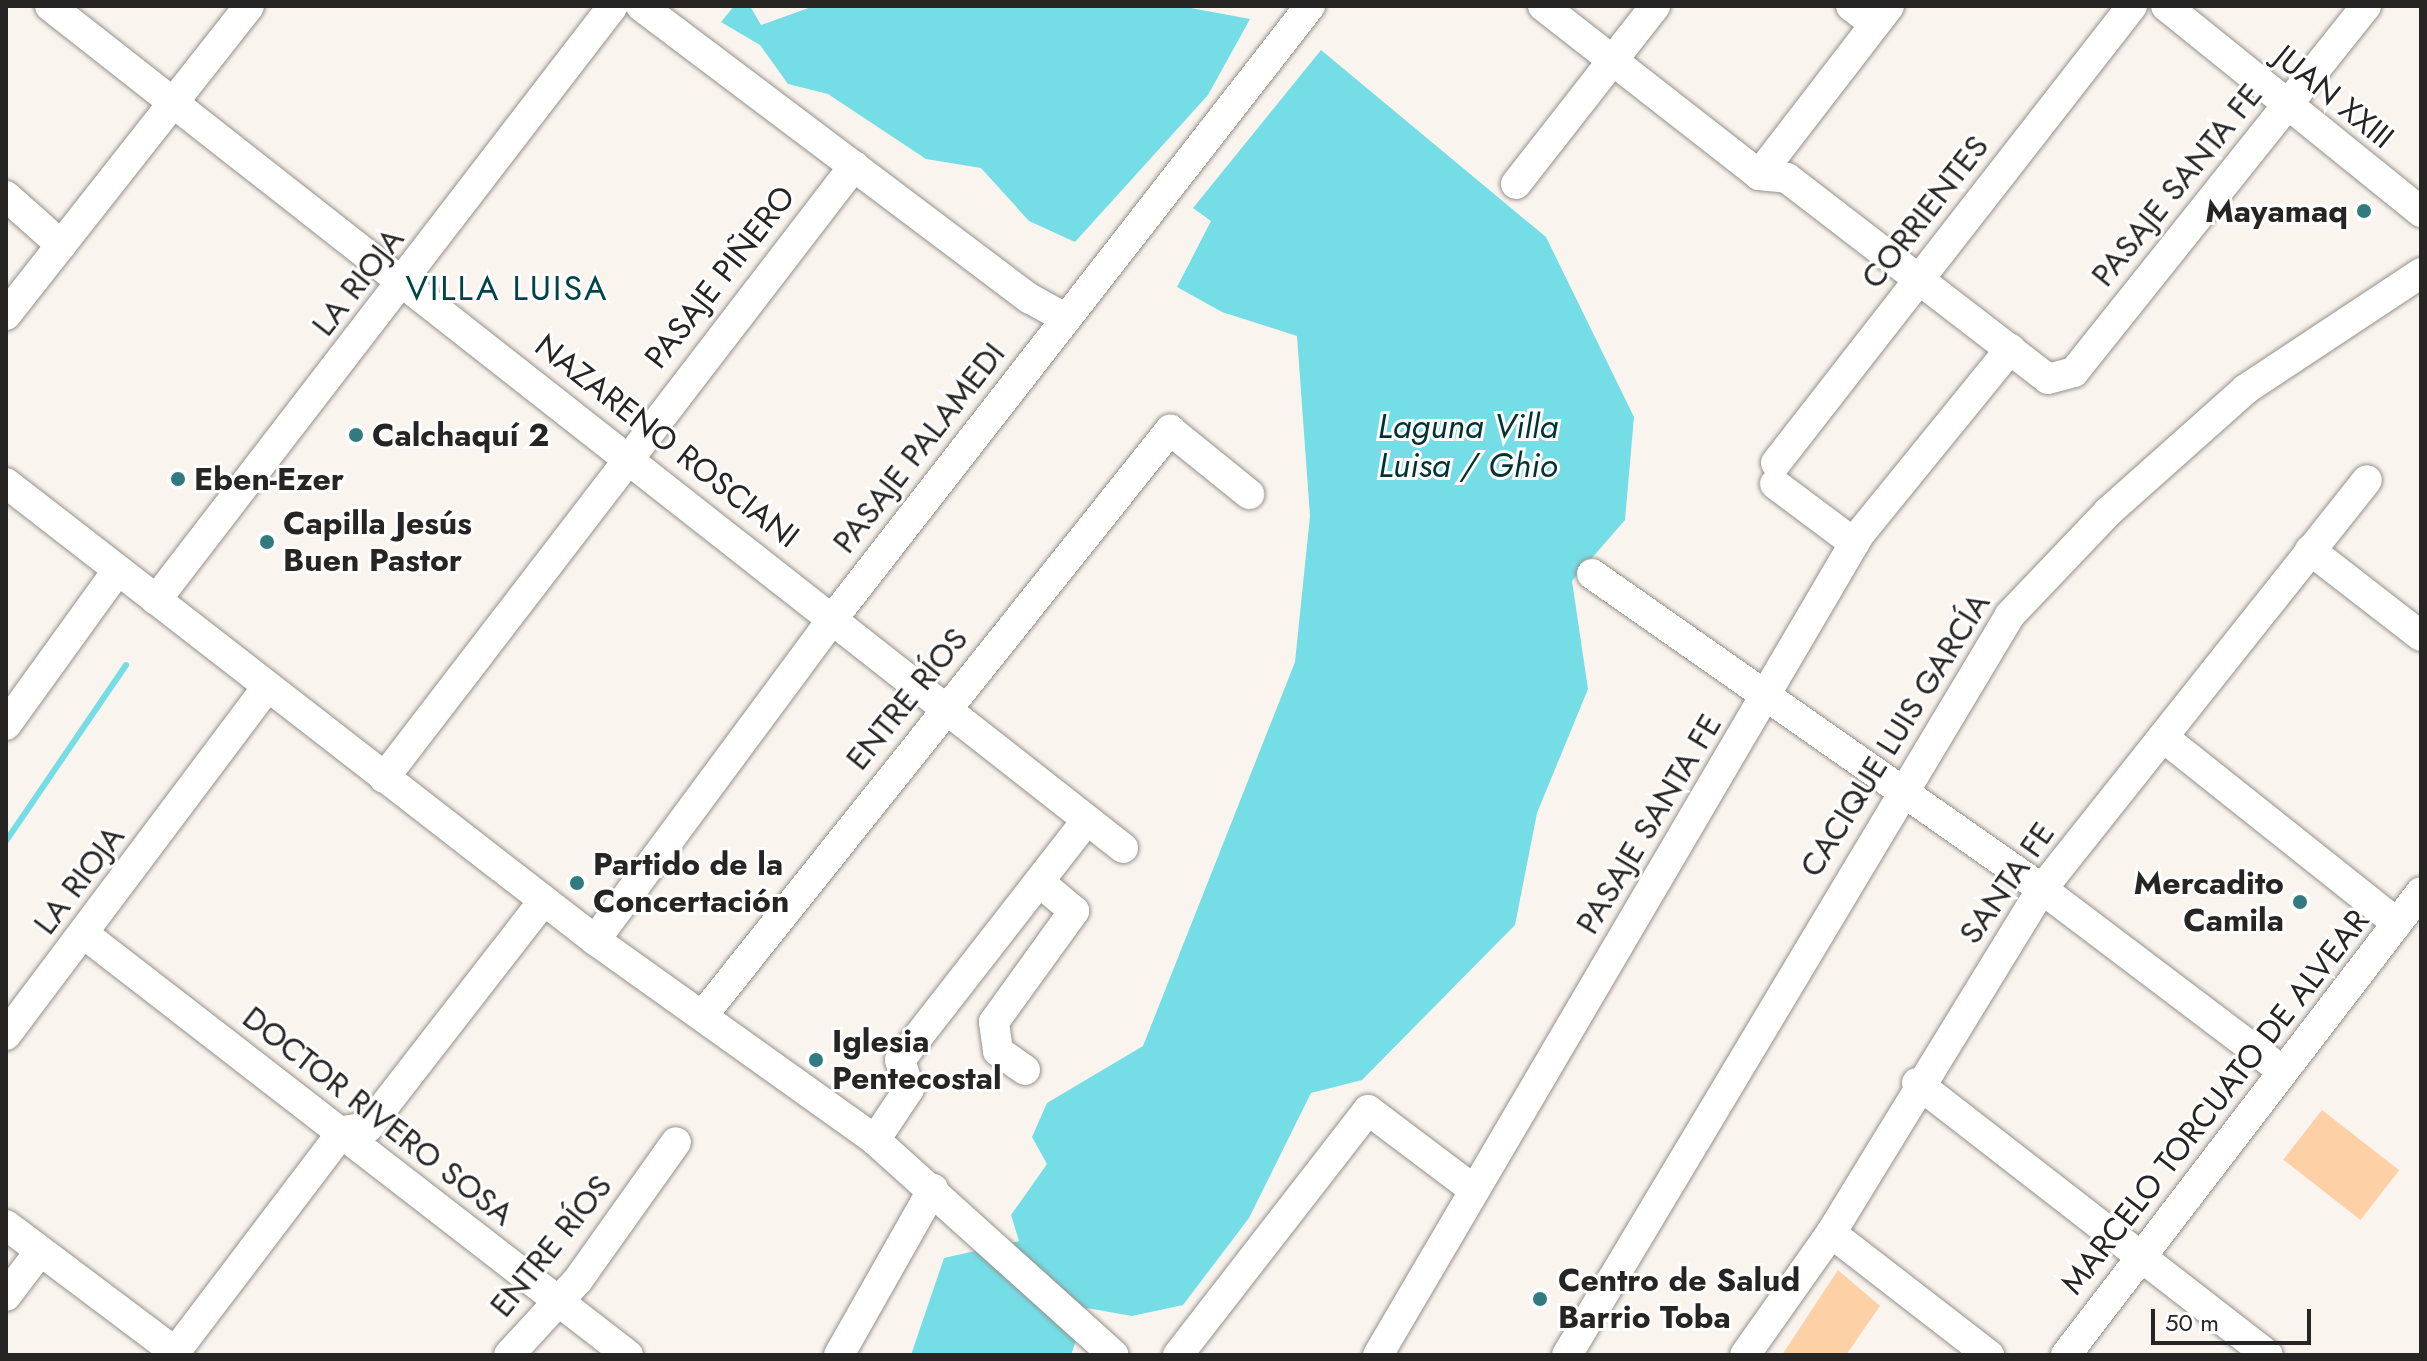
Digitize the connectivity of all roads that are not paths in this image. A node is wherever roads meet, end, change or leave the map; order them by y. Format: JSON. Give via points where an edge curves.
{"nodes":[{"id":1,"x":50,"y":6,"type":"edge"},
{"id":2,"x":249,"y":6,"type":"edge"},
{"id":3,"x":613,"y":6,"type":"edge"},
{"id":4,"x":641,"y":6,"type":"edge"},
{"id":5,"x":1310,"y":6,"type":"edge"},
{"id":6,"x":1543,"y":6,"type":"edge"},
{"id":7,"x":1655,"y":6,"type":"edge"},
{"id":8,"x":1851,"y":6,"type":"edge"},
{"id":9,"x":2132,"y":6,"type":"edge"},
{"id":10,"x":2166,"y":6,"type":"edge"},
{"id":11,"x":2366,"y":6,"type":"edge"},
{"id":12,"x":1882,"y":15,"type":"edge"},
{"id":13,"x":1611,"y":60,"type":"junction"},
{"id":14,"x":173,"y":102,"type":"junction"},
{"id":15,"x":2287,"y":105,"type":"junction"},
{"id":16,"x":854,"y":166,"type":"junction"},
{"id":17,"x":1759,"y":175,"type":"junction"},
{"id":18,"x":1516,"y":184,"type":"dead end"},
{"id":19,"x":6,"y":196,"type":"edge"},
{"id":20,"x":2421,"y":212,"type":"edge"},
{"id":21,"x":61,"y":245,"type":"junction"},
{"id":22,"x":2421,"y":273,"type":"edge"},
{"id":23,"x":1920,"y":277,"type":"junction"},
{"id":24,"x":404,"y":282,"type":"junction"},
{"id":25,"x":6,"y":315,"type":"edge"},
{"id":26,"x":1065,"y":318,"type":"junction"},
{"id":27,"x":2010,"y":349,"type":"junction"},
{"id":28,"x":627,"y":454,"type":"junction"},
{"id":29,"x":2367,"y":480,"type":"dead end"},
{"id":30,"x":6,"y":483,"type":"edge"},
{"id":31,"x":1249,"y":494,"type":"dead end"},
{"id":32,"x":1854,"y":543,"type":"junction"},
{"id":33,"x":2310,"y":550,"type":"junction"},
{"id":34,"x":117,"y":571,"type":"junction"},
{"id":35,"x":1592,"y":574,"type":"dead end"},
{"id":36,"x":156,"y":600,"type":"junction"},
{"id":37,"x":834,"y":617,"type":"junction"},
{"id":38,"x":2421,"y":636,"type":"edge"},
{"id":39,"x":265,"y":690,"type":"junction"},
{"id":40,"x":1765,"y":699,"type":"junction"},
{"id":41,"x":946,"y":707,"type":"junction"},
{"id":42,"x":6,"y":725,"type":"edge"},
{"id":43,"x":2163,"y":737,"type":"junction"},
{"id":44,"x":384,"y":778,"type":"junction"},
{"id":45,"x":1899,"y":790,"type":"junction"},
{"id":46,"x":1087,"y":820,"type":"junction"},
{"id":47,"x":1123,"y":848,"type":"dead end"},
{"id":48,"x":1043,"y":885,"type":"junction"},
{"id":49,"x":2042,"y":889,"type":"junction"},
{"id":50,"x":2421,"y":892,"type":"edge"},
{"id":51,"x":543,"y":901,"type":"junction"},
{"id":52,"x":2397,"y":923,"type":"junction"},
{"id":53,"x":84,"y":934,"type":"junction"},
{"id":54,"x":595,"y":940,"type":"junction"},
{"id":55,"x":703,"y":1015,"type":"junction"},
{"id":56,"x":6,"y":1035,"type":"edge"},
{"id":57,"x":1025,"y":1070,"type":"dead end"},
{"id":58,"x":2283,"y":1071,"type":"junction"},
{"id":59,"x":1917,"y":1083,"type":"junction"},
{"id":60,"x":343,"y":1131,"type":"junction"},
{"id":61,"x":875,"y":1140,"type":"junction"},
{"id":62,"x":676,"y":1142,"type":"dead end"},
{"id":63,"x":933,"y":1189,"type":"junction"},
{"id":64,"x":1474,"y":1190,"type":"junction"},
{"id":65,"x":6,"y":1225,"type":"edge"},
{"id":66,"x":1831,"y":1233,"type":"junction"},
{"id":67,"x":40,"y":1251,"type":"junction"},
{"id":68,"x":2140,"y":1258,"type":"junction"},
{"id":69,"x":6,"y":1296,"type":"edge"},
{"id":70,"x":553,"y":1300,"type":"junction"},
{"id":71,"x":1110,"y":1351,"type":"edge"},
{"id":72,"x":176,"y":1354,"type":"edge"},
{"id":73,"x":509,"y":1355,"type":"edge"},
{"id":74,"x":628,"y":1355,"type":"edge"},
{"id":75,"x":839,"y":1355,"type":"edge"},
{"id":76,"x":1178,"y":1355,"type":"edge"},
{"id":77,"x":1378,"y":1355,"type":"edge"},
{"id":78,"x":1567,"y":1355,"type":"edge"},
{"id":79,"x":1745,"y":1355,"type":"edge"},
{"id":80,"x":1989,"y":1355,"type":"edge"},
{"id":81,"x":2066,"y":1355,"type":"edge"},
{"id":82,"x":2268,"y":1355,"type":"edge"}],
"edges":[{"from":1,"to":14,"type":"street","name":"NAZARENO ROSCIANI"},
{"from":2,"to":14,"type":"street"},
{"from":3,"to":24,"type":"street","name":"LA RIOJA"},
{"from":4,"to":16,"type":"street"},
{"from":5,"to":26,"type":"street","name":"PASAJE PALAMEDI"},
{"from":6,"to":13,"type":"street"},
{"from":7,"to":13,"type":"street"},
{"from":8,"to":12,"type":"street"},
{"from":9,"to":23,"type":"street","name":"CORRIENTES"},
{"from":10,"to":15,"type":"street","name":"JUAN XXIII"},
{"from":11,"to":15,"type":"street","name":"PASAJE SANTA FE"},
{"from":12,"to":17,"type":"street"},
{"from":13,"to":17,"type":"street"},
{"from":13,"to":18,"type":"street"},
{"from":14,"to":21,"type":"street"},
{"from":14,"to":24,"type":"street","name":"NAZARENO ROSCIANI"},
{"from":15,"to":20,"type":"street","name":"JUAN XXIII"},
{"from":15,"to":27,"type":"street","name":"PASAJE SANTA FE","via":[[2074,372],[2048,379]]},
{"from":16,"to":26,"type":"street","via":[[1029,298]]},
{"from":16,"to":28,"type":"street","name":"PASAJE PIÑERO"},
{"from":17,"to":23,"type":"street","via":[[1787,178]]},
{"from":19,"to":21,"type":"street"},
{"from":21,"to":25,"type":"street"},
{"from":22,"to":45,"type":"street","name":"CACIQUE LUIS GARCÍA","via":[[2246,389],[2108,512],[2010,615]]},
{"from":23,"to":27,"type":"street"},
{"from":23,"to":32,"type":"street","name":"CORRIENTES","via":[[1775,474]]},
{"from":24,"to":28,"type":"street","name":"NAZARENO ROSCIANI"},
{"from":24,"to":36,"type":"street","name":"LA RIOJA"},
{"from":26,"to":37,"type":"street","name":"PASAJE PALAMEDI"},
{"from":27,"to":32,"type":"street","name":"PASAJE SANTA FE"},
{"from":28,"to":37,"type":"street","name":"NAZARENO ROSCIANI"},
{"from":28,"to":44,"type":"street","name":"PASAJE PIÑERO"},
{"from":29,"to":33,"type":"street","name":"SANTA FE"},
{"from":30,"to":34,"type":"street"},
{"from":31,"to":41,"type":"street","name":"ENTRE RÍOS","via":[[1170,430]]},
{"from":32,"to":40,"type":"street","name":"PASAJE SANTA FE"},
{"from":33,"to":38,"type":"street"},
{"from":33,"to":43,"type":"street","name":"SANTA FE"},
{"from":34,"to":36,"type":"street"},
{"from":34,"to":42,"type":"street"},
{"from":35,"to":40,"type":"street"},
{"from":36,"to":39,"type":"street"},
{"from":37,"to":41,"type":"street","name":"NAZARENO ROSCIANI"},
{"from":37,"to":54,"type":"street","name":"PASAJE PALAMEDI"},
{"from":39,"to":44,"type":"street"},
{"from":39,"to":53,"type":"street","name":"LA RIOJA"},
{"from":40,"to":45,"type":"street"},
{"from":40,"to":64,"type":"street","name":"PASAJE SANTA FE"},
{"from":41,"to":46,"type":"street","name":"NAZARENO ROSCIANI"},
{"from":41,"to":55,"type":"street","name":"ENTRE RÍOS"},
{"from":43,"to":49,"type":"street","name":"SANTA FE"},
{"from":43,"to":52,"type":"street"},
{"from":44,"to":51,"type":"street"},
{"from":45,"to":49,"type":"street"},
{"from":45,"to":78,"type":"street","name":"CACIQUE LUIS GARCÍA"},
{"from":46,"to":47,"type":"street","name":"NAZARENO ROSCIANI"},
{"from":46,"to":48,"type":"street"},
{"from":48,"to":57,"type":"street","via":[[1074,911],[994,1022],[998,1051]]},
{"from":48,"to":61,"type":"street","via":[[900,1060],[909,1089]]},
{"from":49,"to":58,"type":"street"},
{"from":49,"to":59,"type":"street","name":"SANTA FE"},
{"from":50,"to":52,"type":"street","name":"MARCELO TORCUATO DE ALVEAR"},
{"from":51,"to":54,"type":"street"},
{"from":51,"to":60,"type":"street","via":[[368,1127]]},
{"from":52,"to":58,"type":"street","name":"MARCELO TORCUATO DE ALVEAR"},
{"from":53,"to":56,"type":"street","name":"LA RIOJA"},
{"from":53,"to":60,"type":"street","name":"DOCTOR RIVERO SOSA"},
{"from":54,"to":55,"type":"street"},
{"from":55,"to":61,"type":"street"},
{"from":58,"to":68,"type":"street","name":"MARCELO TORCUATO DE ALVEAR"},
{"from":59,"to":66,"type":"street","name":"SANTA FE"},
{"from":59,"to":68,"type":"street"},
{"from":60,"to":70,"type":"street","name":"DOCTOR RIVERO SOSA"},
{"from":60,"to":72,"type":"street"},
{"from":61,"to":63,"type":"street"},
{"from":62,"to":70,"type":"street","name":"ENTRE RÍOS","via":[[578,1280]]},
{"from":63,"to":71,"type":"street"},
{"from":63,"to":75,"type":"street"},
{"from":64,"to":76,"type":"street","via":[[1368,1110]]},
{"from":64,"to":77,"type":"street","name":"PASAJE SANTA FE"},
{"from":65,"to":67,"type":"street"},
{"from":66,"to":79,"type":"street","name":"SANTA FE"},
{"from":66,"to":80,"type":"street"},
{"from":67,"to":69,"type":"street"},
{"from":67,"to":72,"type":"street"},
{"from":68,"to":81,"type":"street","name":"MARCELO TORCUATO DE ALVEAR"},
{"from":68,"to":82,"type":"street"},
{"from":70,"to":73,"type":"street","name":"ENTRE RÍOS"},
{"from":70,"to":74,"type":"street","name":"DOCTOR RIVERO SOSA"}]}
